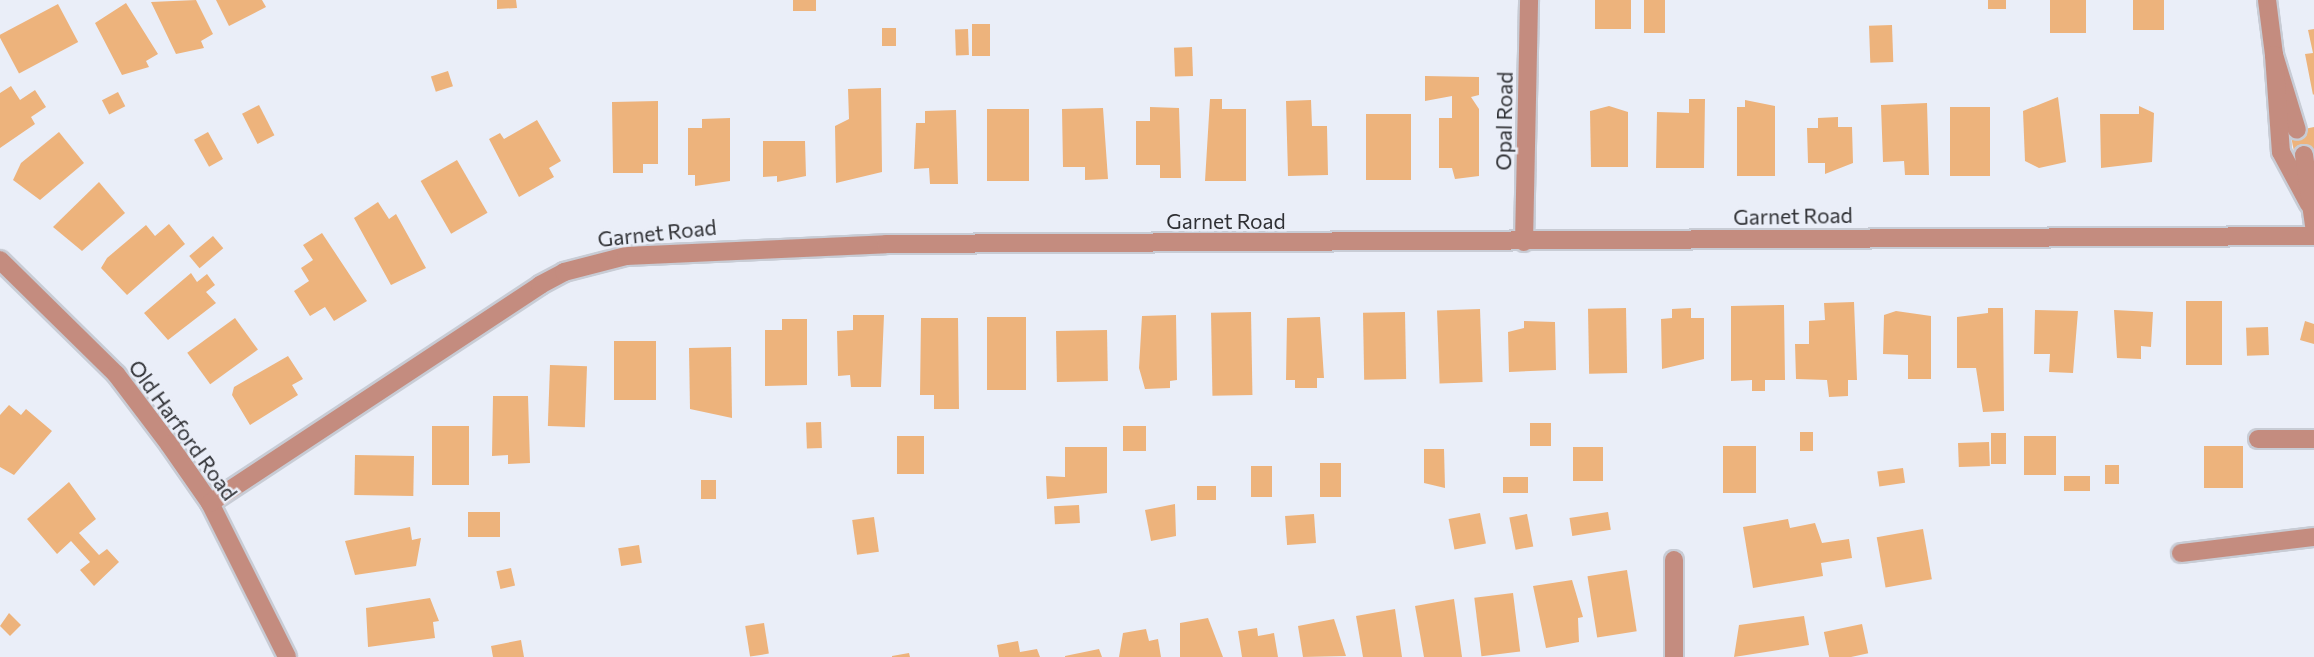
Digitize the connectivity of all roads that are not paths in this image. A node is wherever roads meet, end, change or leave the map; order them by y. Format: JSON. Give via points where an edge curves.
{"nodes":[{"id":1,"x":1529,"y":0,"type":"edge"},
{"id":2,"x":2267,"y":0,"type":"edge"},
{"id":3,"x":2274,"y":55,"type":"junction"},
{"id":4,"x":2297,"y":130,"type":"dead end"},
{"id":5,"x":2304,"y":155,"type":"dead end"},
{"id":6,"x":2309,"y":204,"type":"junction"},
{"id":7,"x":2314,"y":225,"type":"edge"},
{"id":8,"x":2314,"y":236,"type":"edge"},
{"id":9,"x":1524,"y":243,"type":"junction"},
{"id":10,"x":0,"y":260,"type":"edge"},
{"id":11,"x":2259,"y":439,"type":"dead end"},
{"id":12,"x":2314,"y":439,"type":"edge"},
{"id":13,"x":210,"y":503,"type":"junction"},
{"id":14,"x":2314,"y":537,"type":"edge"},
{"id":15,"x":2181,"y":553,"type":"dead end"},
{"id":16,"x":1674,"y":561,"type":"dead end"},
{"id":17,"x":287,"y":657,"type":"edge"},
{"id":18,"x":1674,"y":657,"type":"edge"}],
"edges":[{"from":1,"to":9,"type":"street","name":"Opal Road"},
{"from":2,"to":3,"type":"street"},
{"from":3,"to":4,"type":"street"},
{"from":3,"to":6,"type":"street","via":[[2281,152]]},
{"from":5,"to":6,"type":"street"},
{"from":6,"to":7,"type":"street"},
{"from":8,"to":9,"type":"street","name":"Garnet Road"},
{"from":9,"to":13,"type":"street","name":"Garnet Road","via":[[886,244],[626,256],[540,285]]},
{"from":10,"to":13,"type":"street","name":"Old Harford Road","via":[[116,374]]},
{"from":11,"to":12,"type":"street"},
{"from":13,"to":17,"type":"street","name":"Old Harford Road"},
{"from":14,"to":15,"type":"street"},
{"from":16,"to":18,"type":"street"}]}
